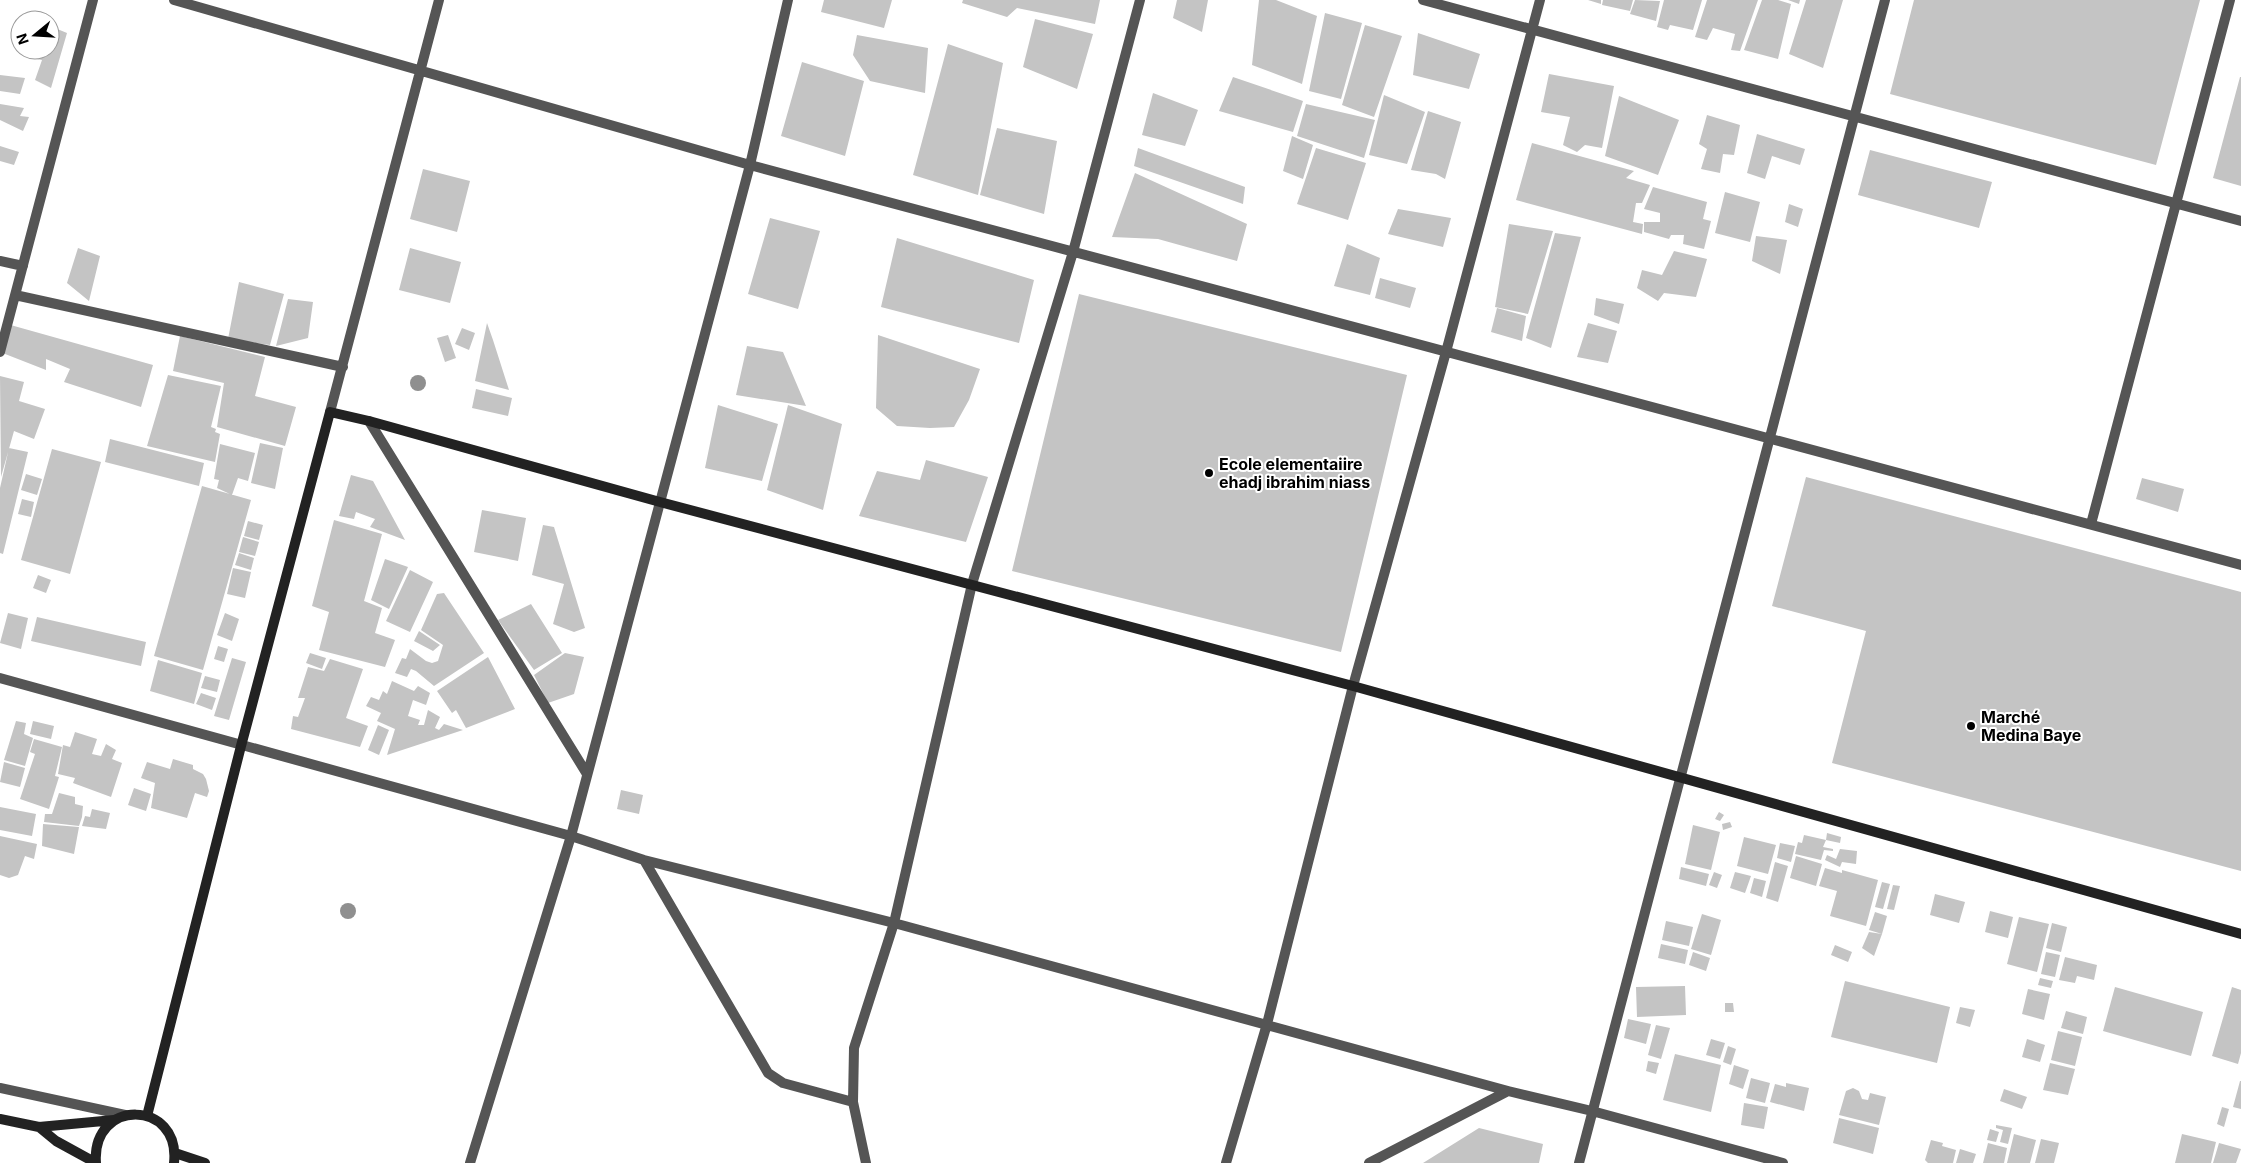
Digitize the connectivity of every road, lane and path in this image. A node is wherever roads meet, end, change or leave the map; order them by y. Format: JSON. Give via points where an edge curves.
{"nodes":[{"id":1,"x":93,"y":0,"type":"edge"},
{"id":2,"x":174,"y":0,"type":"edge"},
{"id":3,"x":439,"y":0,"type":"edge"},
{"id":4,"x":788,"y":0,"type":"edge"},
{"id":5,"x":1140,"y":0,"type":"edge"},
{"id":6,"x":1422,"y":0,"type":"edge"},
{"id":7,"x":1540,"y":0,"type":"edge"},
{"id":8,"x":1886,"y":0,"type":"edge"},
{"id":9,"x":2230,"y":0,"type":"edge"},
{"id":10,"x":1532,"y":30,"type":"junction"},
{"id":11,"x":420,"y":69,"type":"junction"},
{"id":12,"x":1855,"y":117,"type":"junction"},
{"id":13,"x":750,"y":165,"type":"junction"},
{"id":14,"x":2176,"y":204,"type":"junction"},
{"id":15,"x":2241,"y":221,"type":"edge"},
{"id":16,"x":1073,"y":252,"type":"junction"},
{"id":17,"x":0,"y":261,"type":"edge"},
{"id":18,"x":23,"y":266,"type":"junction"},
{"id":19,"x":15,"y":295,"type":"junction"},
{"id":20,"x":0,"y":352,"type":"edge"},
{"id":21,"x":1446,"y":352,"type":"junction"},
{"id":22,"x":343,"y":367,"type":"junction"},
{"id":23,"x":330,"y":412,"type":"junction"},
{"id":24,"x":369,"y":421,"type":"junction"},
{"id":25,"x":1770,"y":438,"type":"junction"},
{"id":26,"x":660,"y":502,"type":"junction"},
{"id":27,"x":2091,"y":524,"type":"junction"},
{"id":28,"x":2241,"y":565,"type":"edge"},
{"id":29,"x":972,"y":584,"type":"junction"},
{"id":30,"x":0,"y":678,"type":"edge"},
{"id":31,"x":1353,"y":686,"type":"junction"},
{"id":32,"x":240,"y":746,"type":"junction"},
{"id":33,"x":587,"y":774,"type":"junction"},
{"id":34,"x":1682,"y":777,"type":"junction"},
{"id":35,"x":571,"y":836,"type":"junction"},
{"id":36,"x":644,"y":860,"type":"junction"},
{"id":37,"x":894,"y":923,"type":"junction"},
{"id":38,"x":2241,"y":934,"type":"edge"},
{"id":39,"x":1267,"y":1024,"type":"junction"},
{"id":40,"x":0,"y":1088,"type":"edge"},
{"id":41,"x":1508,"y":1091,"type":"junction"},
{"id":42,"x":853,"y":1102,"type":"junction"},
{"id":43,"x":1592,"y":1112,"type":"junction"},
{"id":44,"x":125,"y":1115,"type":"junction"},
{"id":45,"x":147,"y":1116,"type":"junction"},
{"id":46,"x":0,"y":1118,"type":"edge"},
{"id":47,"x":114,"y":1120,"type":"junction"},
{"id":48,"x":39,"y":1127,"type":"junction"},
{"id":49,"x":174,"y":1158,"type":"edge"},
{"id":50,"x":96,"y":1163,"type":"edge"},
{"id":51,"x":205,"y":1163,"type":"edge"},
{"id":52,"x":470,"y":1163,"type":"edge"},
{"id":53,"x":866,"y":1163,"type":"edge"},
{"id":54,"x":1226,"y":1163,"type":"edge"},
{"id":55,"x":1369,"y":1163,"type":"edge"},
{"id":56,"x":1579,"y":1163,"type":"edge"},
{"id":57,"x":1782,"y":1163,"type":"edge"}],
"edges":[{"from":1,"to":18,"type":"street"},
{"from":2,"to":11,"type":"street"},
{"from":3,"to":11,"type":"street"},
{"from":4,"to":13,"type":"street"},
{"from":5,"to":16,"type":"street"},
{"from":6,"to":10,"type":"street"},
{"from":7,"to":10,"type":"street"},
{"from":8,"to":12,"type":"street"},
{"from":9,"to":14,"type":"street"},
{"from":10,"to":12,"type":"street"},
{"from":10,"to":21,"type":"street"},
{"from":11,"to":13,"type":"street"},
{"from":11,"to":22,"type":"street"},
{"from":12,"to":14,"type":"street"},
{"from":12,"to":25,"type":"street"},
{"from":13,"to":16,"type":"street"},
{"from":13,"to":26,"type":"street"},
{"from":14,"to":15,"type":"street"},
{"from":14,"to":27,"type":"street"},
{"from":16,"to":21,"type":"street"},
{"from":16,"to":29,"type":"street"},
{"from":17,"to":18,"type":"street"},
{"from":18,"to":19,"type":"street"},
{"from":19,"to":20,"type":"street"},
{"from":19,"to":22,"type":"street"},
{"from":21,"to":25,"type":"street"},
{"from":21,"to":31,"type":"street"},
{"from":22,"to":23,"type":"street"},
{"from":23,"to":24,"type":"street"},
{"from":23,"to":32,"type":"street"},
{"from":24,"to":26,"type":"street"},
{"from":24,"to":33,"type":"street"},
{"from":25,"to":27,"type":"street"},
{"from":25,"to":34,"type":"street"},
{"from":26,"to":29,"type":"street"},
{"from":26,"to":33,"type":"street"},
{"from":27,"to":28,"type":"street"},
{"from":29,"to":31,"type":"street"},
{"from":29,"to":37,"type":"street"},
{"from":30,"to":32,"type":"street"},
{"from":31,"to":34,"type":"street"},
{"from":31,"to":39,"type":"street"},
{"from":32,"to":35,"type":"street"},
{"from":32,"to":45,"type":"street"},
{"from":33,"to":35,"type":"street"},
{"from":34,"to":38,"type":"street"},
{"from":34,"to":43,"type":"street"},
{"from":35,"to":36,"type":"street"},
{"from":35,"to":52,"type":"street"},
{"from":36,"to":37,"type":"street"},
{"from":36,"to":42,"type":"street","via":[[768,1073],[783,1083]]},
{"from":37,"to":39,"type":"street"},
{"from":37,"to":42,"type":"street","via":[[854,1048]]},
{"from":39,"to":41,"type":"street"},
{"from":39,"to":54,"type":"street"},
{"from":40,"to":44,"type":"street"},
{"from":41,"to":43,"type":"street"},
{"from":41,"to":55,"type":"street"},
{"from":42,"to":53,"type":"street"},
{"from":43,"to":56,"type":"street"},
{"from":43,"to":57,"type":"street"},
{"from":44,"to":45,"type":"street"},
{"from":44,"to":47,"type":"street"},
{"from":45,"to":49,"type":"street","via":[[167,1130],[173,1140]]},
{"from":46,"to":48,"type":"street"},
{"from":47,"to":48,"type":"street"},
{"from":47,"to":50,"type":"street","via":[[98,1139]]},
{"from":48,"to":50,"type":"street","via":[[56,1141]]},
{"from":49,"to":51,"type":"street"}]}
